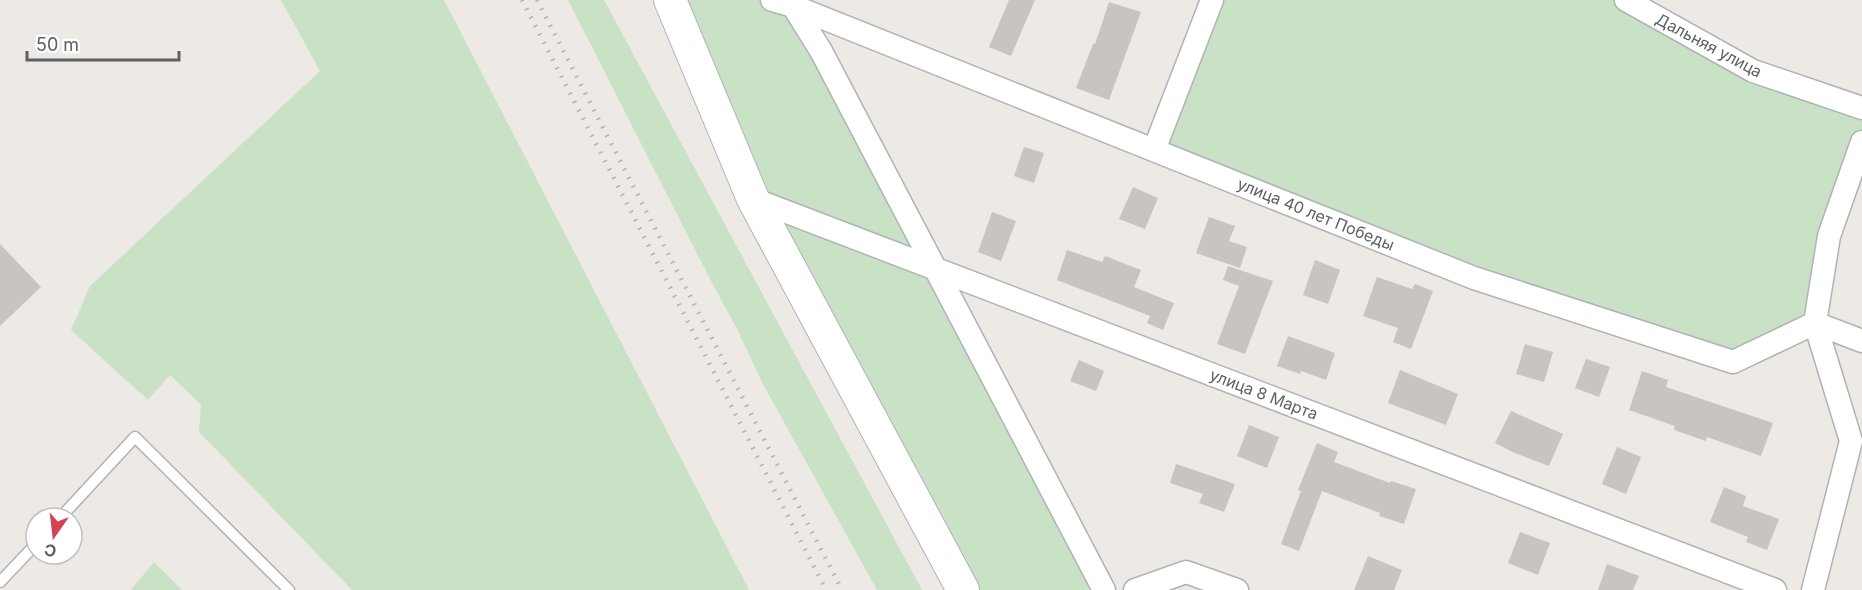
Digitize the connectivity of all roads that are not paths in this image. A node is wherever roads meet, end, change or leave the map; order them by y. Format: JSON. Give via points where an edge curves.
{"nodes":[{"id":1,"x":670,"y":0,"type":"edge"},
{"id":2,"x":1212,"y":0,"type":"edge"},
{"id":3,"x":1626,"y":0,"type":"edge"},
{"id":4,"x":788,"y":1,"type":"edge"},
{"id":5,"x":1862,"y":108,"type":"edge"},
{"id":6,"x":1862,"y":142,"type":"edge"},
{"id":7,"x":1154,"y":150,"type":"junction"},
{"id":8,"x":753,"y":199,"type":"junction"},
{"id":9,"x":935,"y":268,"type":"junction"},
{"id":10,"x":1815,"y":323,"type":"junction"},
{"id":11,"x":1862,"y":341,"type":"edge"},
{"id":12,"x":71,"y":506,"type":"edge"},
{"id":13,"x":24,"y":557,"type":"edge"},
{"id":14,"x":0,"y":582,"type":"edge"},
{"id":15,"x":289,"y":590,"type":"edge"},
{"id":16,"x":963,"y":590,"type":"edge"},
{"id":17,"x":1104,"y":590,"type":"edge"},
{"id":18,"x":1135,"y":590,"type":"edge"},
{"id":19,"x":1237,"y":590,"type":"edge"},
{"id":20,"x":1776,"y":590,"type":"edge"},
{"id":21,"x":1813,"y":590,"type":"edge"}],
"edges":[{"from":1,"to":8,"type":"street"},
{"from":2,"to":7,"type":"street"},
{"from":3,"to":5,"type":"street","name":"Дальняя улица","via":[[1753,71]]},
{"from":4,"to":7,"type":"street","name":"улица 40 лет Победы"},
{"from":4,"to":9,"type":"street","via":[[821,51]]},
{"from":6,"to":10,"type":"street","via":[[1829,236]]},
{"from":7,"to":10,"type":"street","name":"улица 40 лет Победы","via":[[1474,278],[1733,362]]},
{"from":8,"to":9,"type":"street","name":"улица 8 Марта"},
{"from":8,"to":16,"type":"street"},
{"from":9,"to":17,"type":"street"},
{"from":9,"to":20,"type":"street","name":"улица 8 Марта"},
{"from":10,"to":11,"type":"street"},
{"from":10,"to":21,"type":"street","via":[[1851,441]]},
{"from":12,"to":15,"type":"lane","via":[[135,437]]},
{"from":13,"to":14,"type":"lane"},
{"from":18,"to":19,"type":"street","via":[[1186,572]]}]}
